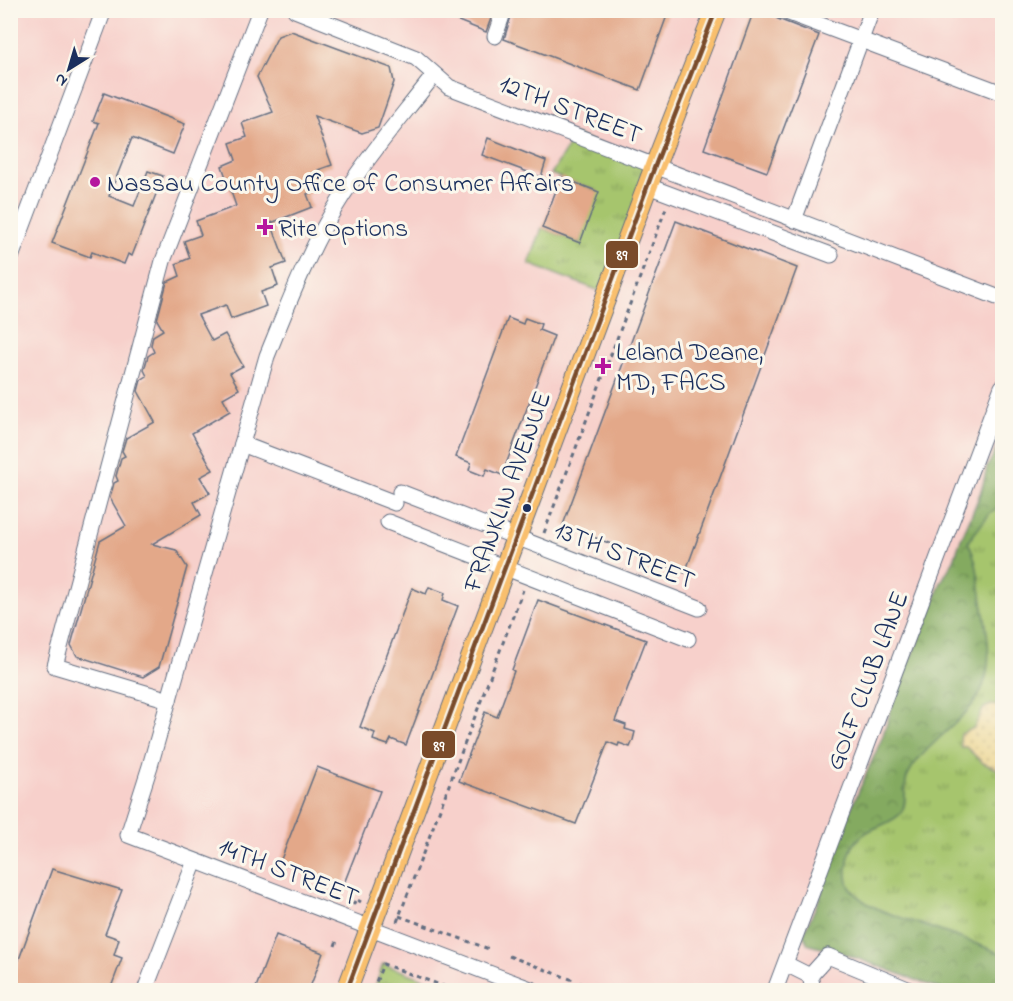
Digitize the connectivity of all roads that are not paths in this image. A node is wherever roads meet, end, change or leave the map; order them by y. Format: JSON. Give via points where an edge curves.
{"nodes":[{"id":1,"x":104,"y":10,"type":"edge"},
{"id":2,"x":260,"y":10,"type":"edge"},
{"id":3,"x":295,"y":10,"type":"edge"},
{"id":4,"x":504,"y":10,"type":"edge"},
{"id":5,"x":716,"y":10,"type":"edge"},
{"id":6,"x":781,"y":10,"type":"edge"},
{"id":7,"x":872,"y":10,"type":"edge"},
{"id":8,"x":495,"y":36,"type":"dead end"},
{"id":9,"x":861,"y":40,"type":"junction"},
{"id":10,"x":434,"y":75,"type":"junction"},
{"id":11,"x":1002,"y":93,"type":"edge"},
{"id":12,"x":655,"y":166,"type":"junction"},
{"id":13,"x":648,"y":186,"type":"junction"},
{"id":14,"x":794,"y":220,"type":"junction"},
{"id":15,"x":831,"y":255,"type":"dead end"},
{"id":16,"x":10,"y":260,"type":"edge"},
{"id":17,"x":1002,"y":298,"type":"edge"},
{"id":18,"x":1002,"y":387,"type":"edge"},
{"id":19,"x":242,"y":444,"type":"junction"},
{"id":20,"x":388,"y":522,"type":"dead end"},
{"id":21,"x":518,"y":538,"type":"junction"},
{"id":22,"x":506,"y":569,"type":"junction"},
{"id":23,"x":699,"y":608,"type":"dead end"},
{"id":24,"x":688,"y":639,"type":"dead end"},
{"id":25,"x":169,"y":700,"type":"junction"},
{"id":26,"x":195,"y":861,"type":"junction"},
{"id":27,"x":371,"y":928,"type":"junction"},
{"id":28,"x":786,"y":964,"type":"junction"},
{"id":29,"x":812,"y":986,"type":"edge"},
{"id":30,"x":145,"y":990,"type":"edge"},
{"id":31,"x":347,"y":990,"type":"edge"},
{"id":32,"x":533,"y":990,"type":"edge"},
{"id":33,"x":775,"y":990,"type":"edge"},
{"id":34,"x":910,"y":990,"type":"edge"}],
"edges":[{"from":1,"to":16,"type":"street"},
{"from":2,"to":25,"type":"street","via":[[163,261],[55,666]]},
{"from":3,"to":10,"type":"street","name":"12TH STREET","via":[[416,58]]},
{"from":4,"to":8,"type":"street"},
{"from":5,"to":12,"type":"main road","name":"FRANKLIN AVENUE"},
{"from":6,"to":9,"type":"street"},
{"from":7,"to":9,"type":"street"},
{"from":9,"to":11,"type":"street"},
{"from":9,"to":14,"type":"street"},
{"from":10,"to":12,"type":"street","name":"12TH STREET","via":[[449,87]]},
{"from":10,"to":19,"type":"street","via":[[330,217],[267,356]]},
{"from":12,"to":13,"type":"main road","name":"FRANKLIN AVENUE"},
{"from":12,"to":14,"type":"street","name":"12TH STREET"},
{"from":13,"to":15,"type":"street","name":"12TH STREET"},
{"from":13,"to":21,"type":"main road","name":"FRANKLIN AVENUE"},
{"from":14,"to":17,"type":"street","name":"12TH STREET"},
{"from":18,"to":28,"type":"street","name":"GOLF CLUB LANE"},
{"from":19,"to":21,"type":"street","name":"13TH STREET"},
{"from":19,"to":25,"type":"street"},
{"from":20,"to":22,"type":"street"},
{"from":21,"to":22,"type":"main road","name":"FRANKLIN AVENUE"},
{"from":21,"to":23,"type":"street","name":"13TH STREET"},
{"from":22,"to":24,"type":"street"},
{"from":22,"to":27,"type":"main road","name":"FRANKLIN AVENUE"},
{"from":25,"to":26,"type":"street","name":"14TH STREET","via":[[128,835]]},
{"from":26,"to":27,"type":"street","name":"14TH STREET"},
{"from":26,"to":30,"type":"street"},
{"from":27,"to":31,"type":"main road","name":"FRANKLIN AVENUE"},
{"from":27,"to":32,"type":"street","name":"14TH STREET"},
{"from":28,"to":29,"type":"street"},
{"from":28,"to":33,"type":"street","name":"GOLF CLUB LANE"},
{"from":29,"to":34,"type":"street","via":[[828,956]]}]}
